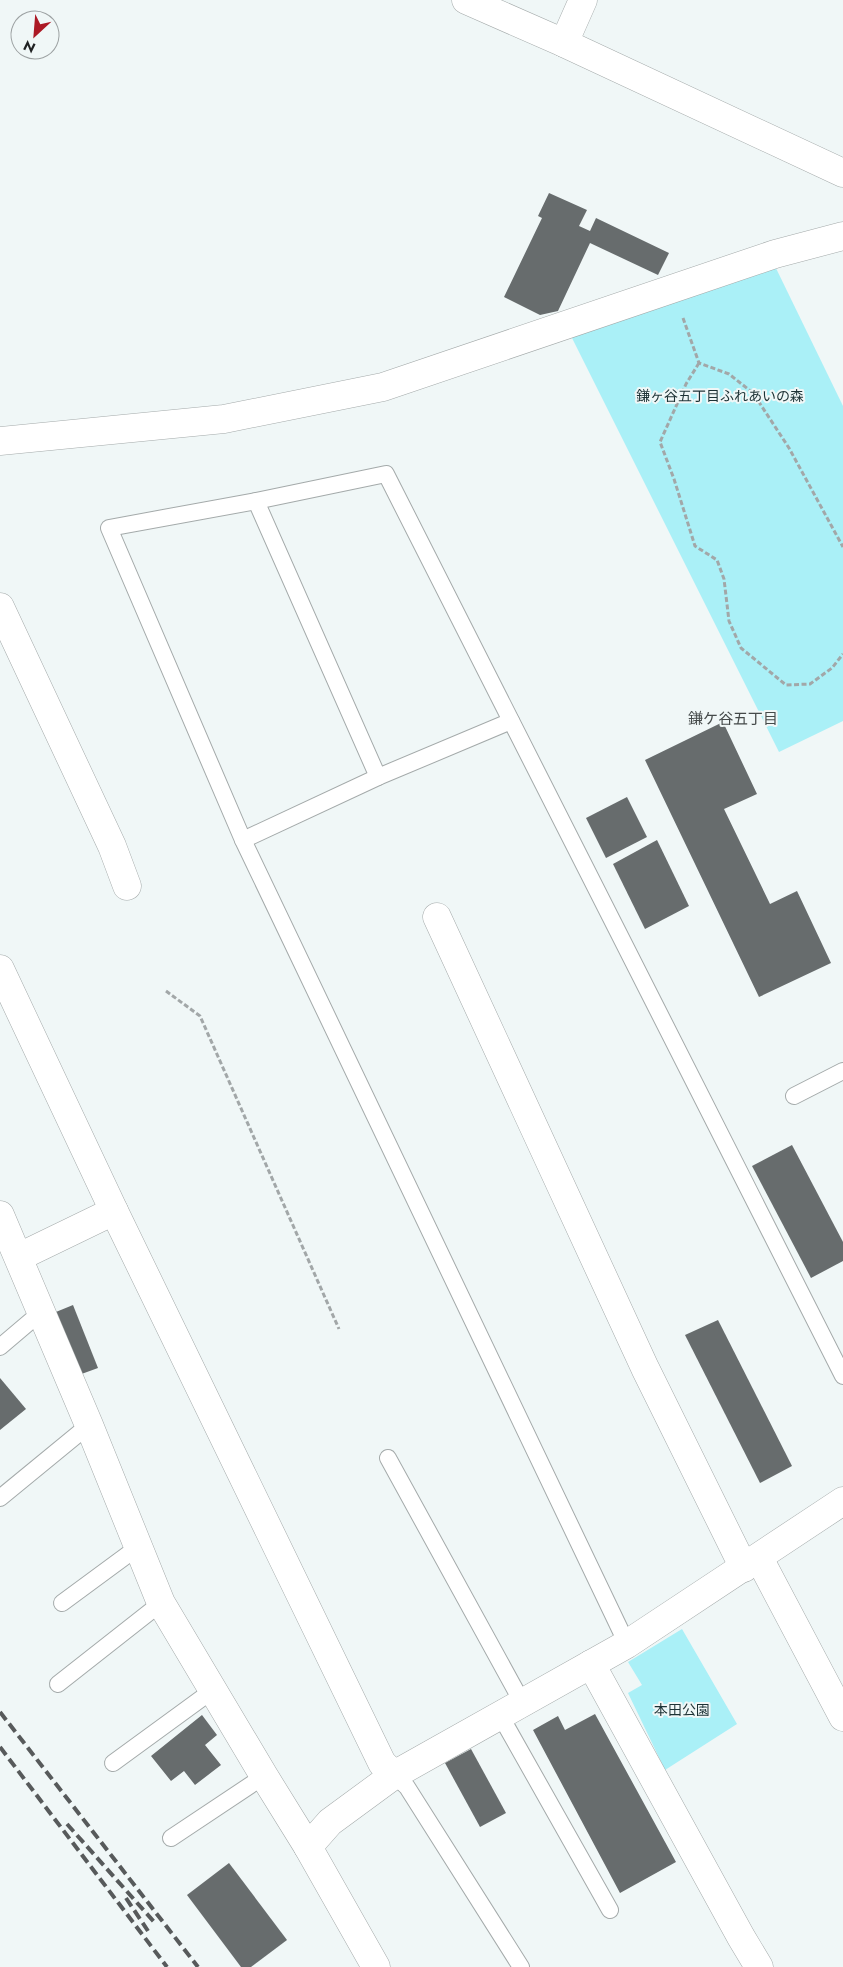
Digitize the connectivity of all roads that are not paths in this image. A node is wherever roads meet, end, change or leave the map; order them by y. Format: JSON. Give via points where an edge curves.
{"nodes":[{"id":1,"x":466,"y":0,"type":"edge"},
{"id":2,"x":583,"y":0,"type":"edge"},
{"id":3,"x":564,"y":43,"type":"junction"},
{"id":4,"x":843,"y":172,"type":"edge"},
{"id":5,"x":843,"y":236,"type":"edge"},
{"id":6,"x":0,"y":441,"type":"edge"},
{"id":7,"x":256,"y":501,"type":"junction"},
{"id":8,"x":0,"y":607,"type":"edge"},
{"id":9,"x":511,"y":721,"type":"junction"},
{"id":10,"x":378,"y":777,"type":"junction"},
{"id":11,"x":243,"y":840,"type":"junction"},
{"id":12,"x":127,"y":886,"type":"dead end"},
{"id":13,"x":437,"y":917,"type":"dead end"},
{"id":14,"x":0,"y":969,"type":"edge"},
{"id":15,"x":843,"y":1071,"type":"edge"},
{"id":16,"x":794,"y":1096,"type":"dead end"},
{"id":17,"x":114,"y":1211,"type":"junction"},
{"id":18,"x":0,"y":1215,"type":"edge"},
{"id":19,"x":19,"y":1257,"type":"junction"},
{"id":20,"x":40,"y":1313,"type":"junction"},
{"id":21,"x":0,"y":1347,"type":"edge"},
{"id":22,"x":843,"y":1376,"type":"edge"},
{"id":23,"x":89,"y":1425,"type":"junction"},
{"id":24,"x":388,"y":1458,"type":"dead end"},
{"id":25,"x":0,"y":1498,"type":"edge"},
{"id":26,"x":843,"y":1501,"type":"edge"},
{"id":27,"x":138,"y":1547,"type":"junction"},
{"id":28,"x":751,"y":1563,"type":"junction"},
{"id":29,"x":62,"y":1603,"type":"dead end"},
{"id":30,"x":161,"y":1603,"type":"junction"},
{"id":31,"x":627,"y":1644,"type":"junction"},
{"id":32,"x":591,"y":1664,"type":"junction"},
{"id":33,"x":58,"y":1684,"type":"dead end"},
{"id":34,"x":213,"y":1690,"type":"junction"},
{"id":35,"x":511,"y":1708,"type":"junction"},
{"id":36,"x":843,"y":1718,"type":"edge"},
{"id":37,"x":113,"y":1763,"type":"dead end"},
{"id":38,"x":394,"y":1775,"type":"junction"},
{"id":39,"x":264,"y":1776,"type":"junction"},
{"id":40,"x":171,"y":1838,"type":"dead end"},
{"id":41,"x":308,"y":1847,"type":"junction"},
{"id":42,"x":610,"y":1910,"type":"dead end"},
{"id":43,"x":376,"y":1967,"type":"edge"},
{"id":44,"x":521,"y":1967,"type":"edge"},
{"id":45,"x":759,"y":1967,"type":"edge"}],
"edges":[{"from":1,"to":3,"type":"street"},
{"from":2,"to":3,"type":"street"},
{"from":3,"to":4,"type":"street"},
{"from":5,"to":6,"type":"street","via":[[775,254],[383,387],[224,419]]},
{"from":7,"to":9,"type":"lane","via":[[386,474]]},
{"from":7,"to":10,"type":"lane"},
{"from":7,"to":11,"type":"lane","via":[[108,528]]},
{"from":8,"to":12,"type":"street","via":[[112,846]]},
{"from":9,"to":10,"type":"lane"},
{"from":9,"to":22,"type":"lane"},
{"from":10,"to":11,"type":"lane"},
{"from":11,"to":31,"type":"lane"},
{"from":13,"to":28,"type":"street","via":[[645,1368]]},
{"from":14,"to":17,"type":"street"},
{"from":15,"to":16,"type":"lane"},
{"from":17,"to":19,"type":"street"},
{"from":17,"to":38,"type":"street","via":[[382,1763]]},
{"from":18,"to":19,"type":"street"},
{"from":19,"to":20,"type":"street"},
{"from":20,"to":21,"type":"lane"},
{"from":20,"to":23,"type":"street"},
{"from":23,"to":25,"type":"lane"},
{"from":23,"to":27,"type":"street"},
{"from":24,"to":35,"type":"lane"},
{"from":26,"to":28,"type":"street"},
{"from":27,"to":29,"type":"lane"},
{"from":27,"to":30,"type":"street"},
{"from":28,"to":31,"type":"street"},
{"from":28,"to":36,"type":"street"},
{"from":30,"to":33,"type":"lane"},
{"from":30,"to":34,"type":"street"},
{"from":31,"to":32,"type":"street"},
{"from":32,"to":35,"type":"street"},
{"from":32,"to":45,"type":"street"},
{"from":34,"to":37,"type":"lane"},
{"from":34,"to":39,"type":"street"},
{"from":35,"to":38,"type":"street"},
{"from":35,"to":42,"type":"lane"},
{"from":38,"to":41,"type":"street","via":[[330,1822]]},
{"from":38,"to":44,"type":"lane","via":[[406,1787]]},
{"from":39,"to":40,"type":"lane"},
{"from":39,"to":41,"type":"street"},
{"from":41,"to":43,"type":"street"}]}
